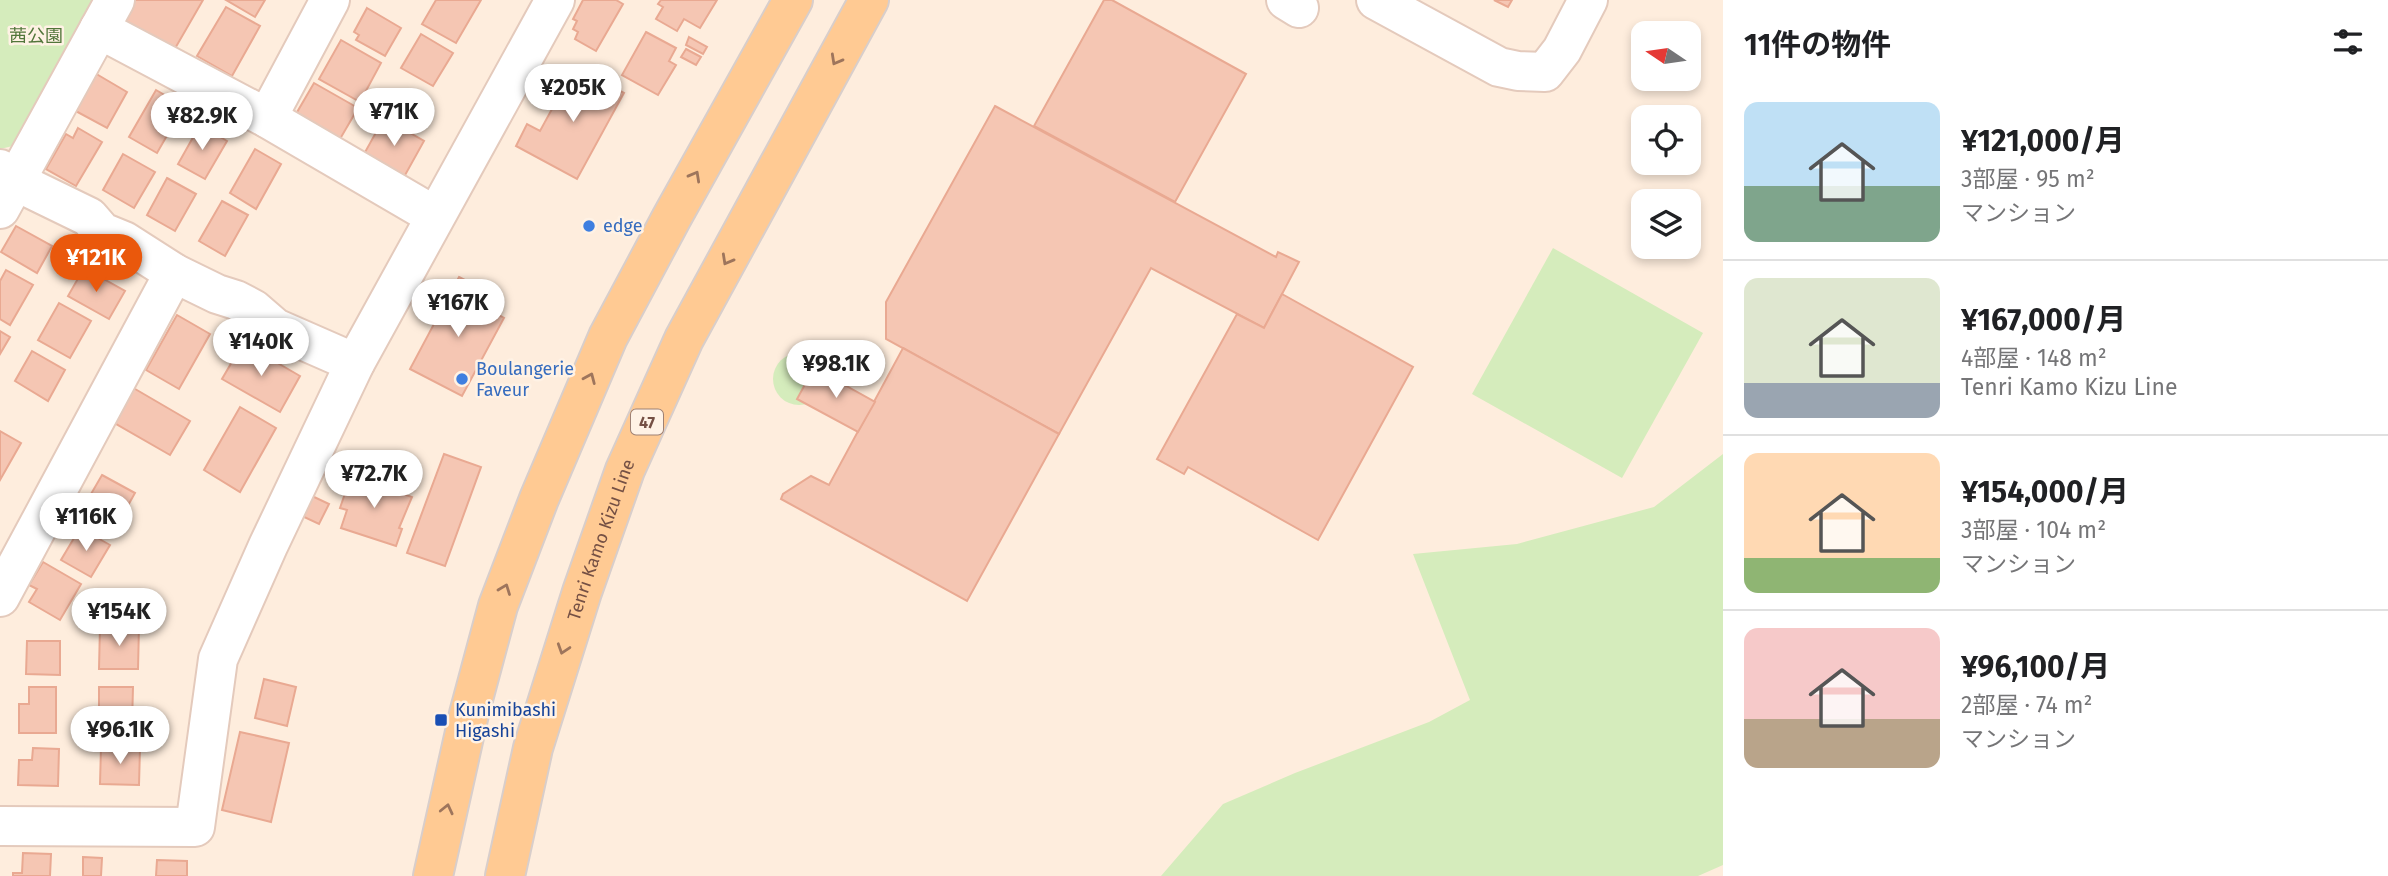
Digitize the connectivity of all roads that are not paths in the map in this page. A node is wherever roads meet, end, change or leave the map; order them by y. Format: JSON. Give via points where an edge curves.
{"nodes":[{"id":1,"x":330,"y":0,"type":"edge"},
{"id":2,"x":555,"y":0,"type":"edge"},
{"id":3,"x":793,"y":0,"type":"edge"},
{"id":4,"x":869,"y":0,"type":"edge"},
{"id":5,"x":1376,"y":0,"type":"edge"},
{"id":6,"x":1588,"y":0,"type":"edge"},
{"id":7,"x":107,"y":14,"type":"edge"},
{"id":8,"x":267,"y":118,"type":"junction"},
{"id":9,"x":5,"y":186,"type":"edge"},
{"id":10,"x":435,"y":216,"type":"junction"},
{"id":11,"x":174,"y":273,"type":"junction"},
{"id":12,"x":355,"y":363,"type":"junction"},
{"id":13,"x":0,"y":597,"type":"edge"},
{"id":14,"x":0,"y":826,"type":"edge"},
{"id":15,"x":433,"y":876,"type":"edge"},
{"id":16,"x":505,"y":876,"type":"edge"}],
"edges":[{"from":1,"to":8,"type":"street"},
{"from":2,"to":10,"type":"street"},
{"from":15,"to":3,"type":"main road","one_way":true,"via":[[498,606],[539,499],[608,337]]},
{"from":4,"to":16,"type":"main road","name":"Tenri Kamo Kizu Line","number":"47","one_way":true,"via":[[684,339],[625,470],[533,748]]},
{"from":5,"to":6,"type":"street","via":[[1499,67],[1545,72]]},
{"from":7,"to":8,"type":"street"},
{"from":7,"to":9,"type":"street"},
{"from":8,"to":10,"type":"street"},
{"from":9,"to":11,"type":"street","via":[[89,217],[102,232]]},
{"from":10,"to":12,"type":"street"},
{"from":11,"to":12,"type":"street","via":[[253,309],[275,328]]},
{"from":11,"to":13,"type":"street"},
{"from":12,"to":14,"type":"street","via":[[218,659],[195,827]]}]}
